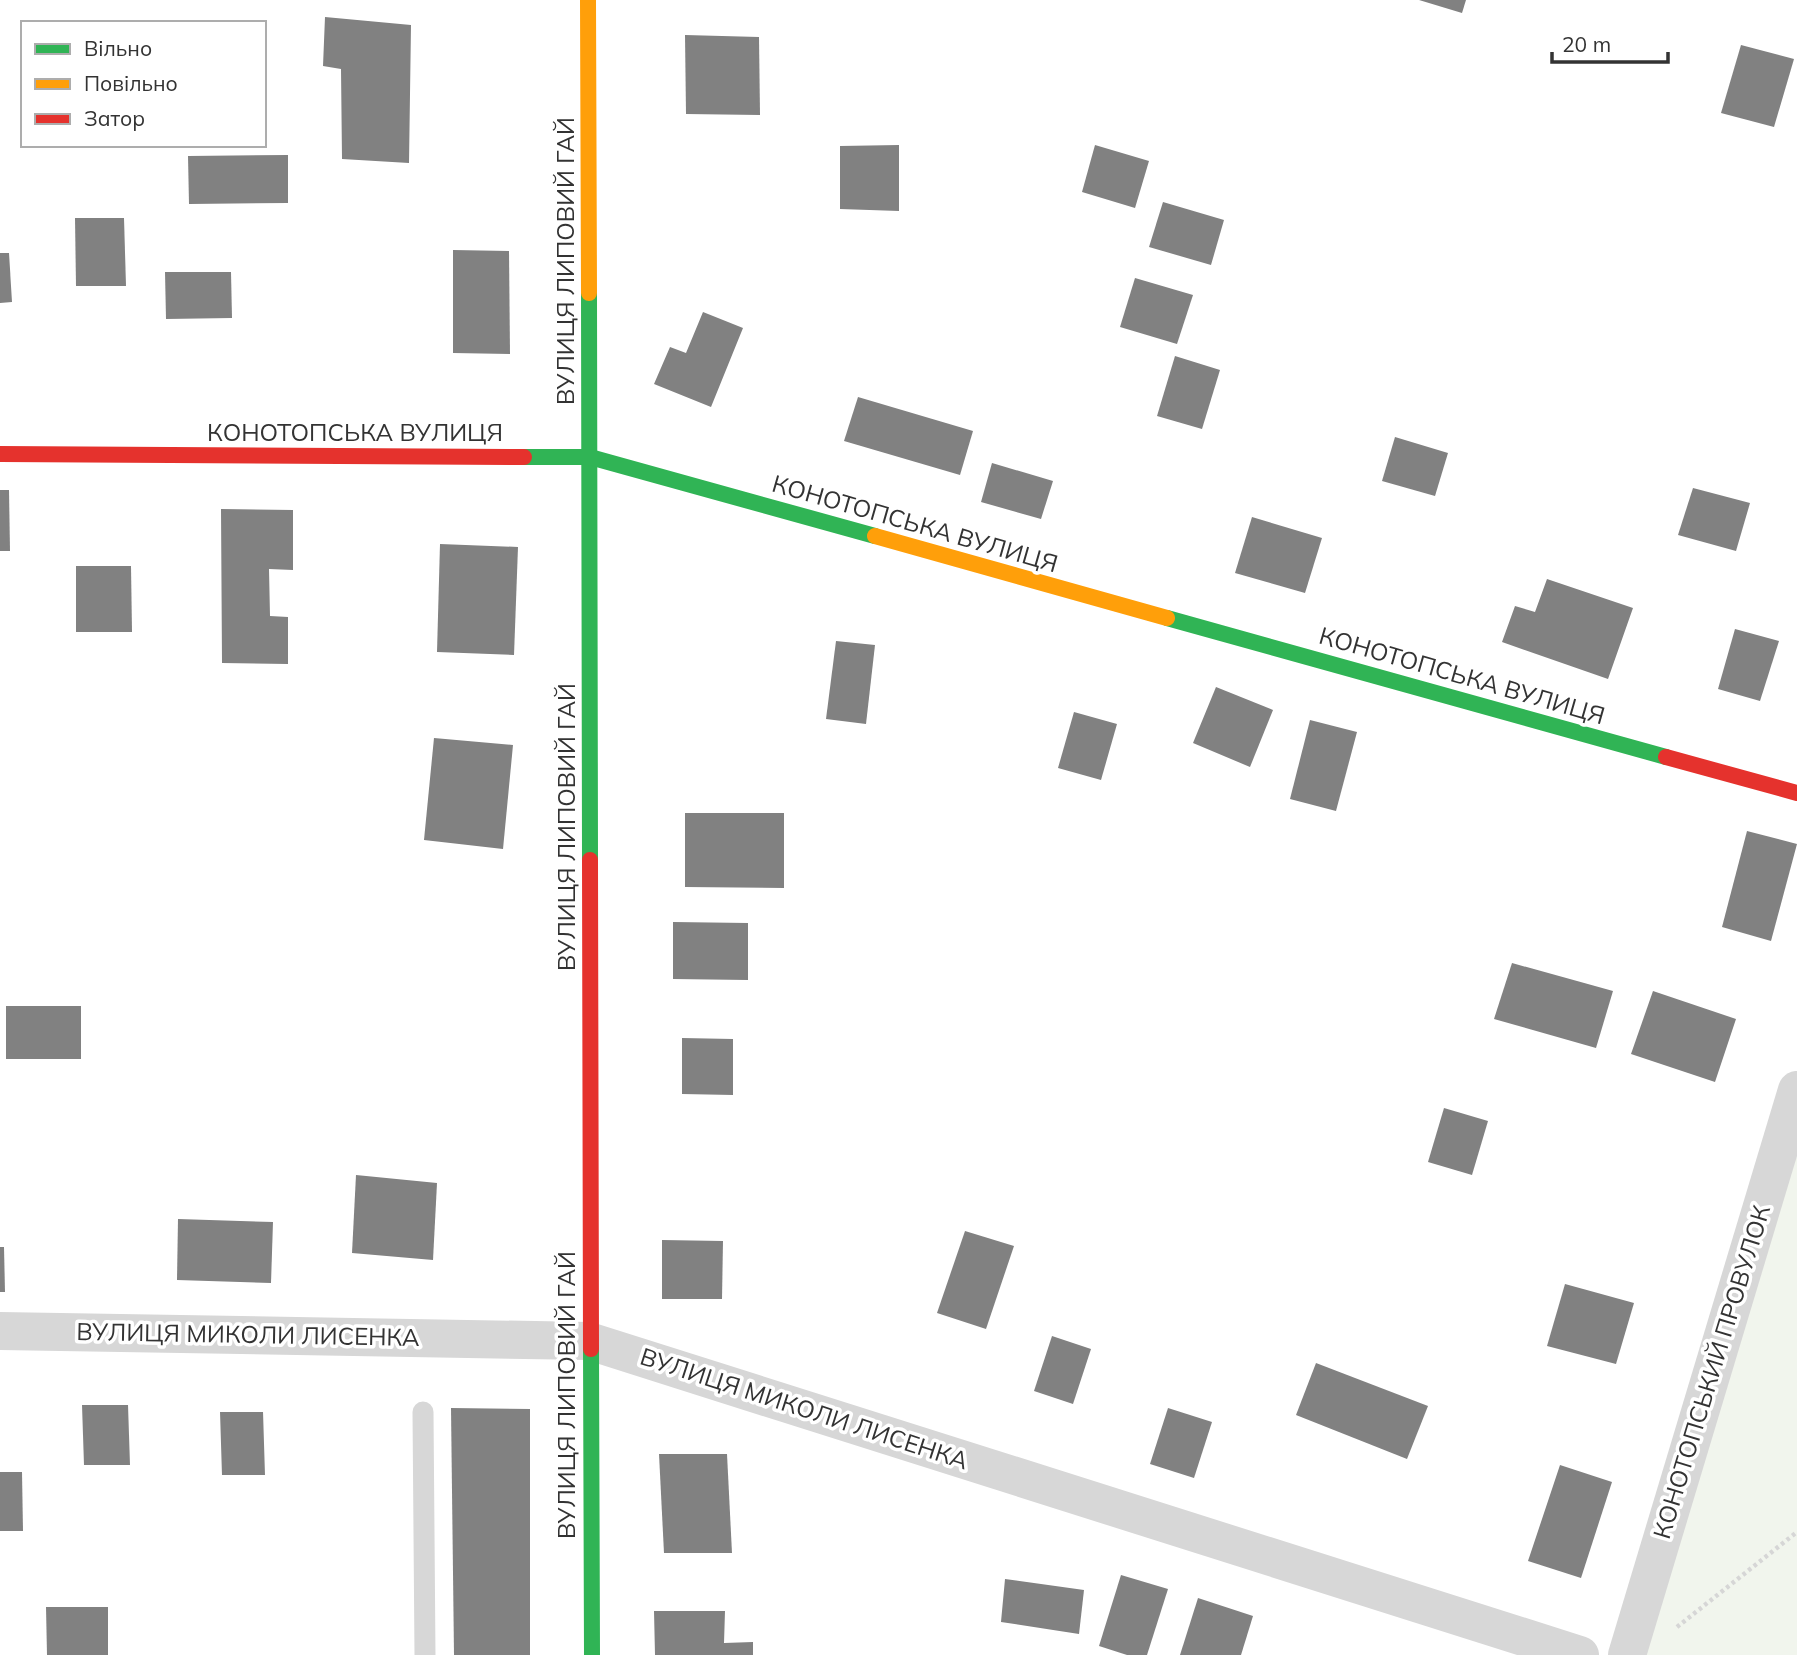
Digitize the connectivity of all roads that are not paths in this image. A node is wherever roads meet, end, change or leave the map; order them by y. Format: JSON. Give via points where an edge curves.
{"nodes":[{"id":1,"x":588,"y":0,"type":"edge"},
{"id":2,"x":0,"y":454,"type":"edge"},
{"id":3,"x":590,"y":457,"type":"junction"},
{"id":4,"x":1797,"y":793,"type":"edge"},
{"id":5,"x":1797,"y":1090,"type":"edge"},
{"id":6,"x":0,"y":1331,"type":"edge"},
{"id":7,"x":589,"y":1341,"type":"junction"},
{"id":8,"x":423,"y":1412,"type":"dead end"},
{"id":9,"x":425,"y":1655,"type":"edge"},
{"id":10,"x":592,"y":1655,"type":"edge"},
{"id":11,"x":1580,"y":1655,"type":"edge"},
{"id":12,"x":1628,"y":1655,"type":"edge"}],
"edges":[{"from":1,"to":3,"type":"street","name":"ВУЛИЦЯ ЛИПОВИЙ ГАЙ"},
{"from":2,"to":3,"type":"street","name":"КОНОТОПСЬКА ВУЛИЦЯ"},
{"from":3,"to":4,"type":"street","name":"КОНОТОПСЬКА ВУЛИЦЯ"},
{"from":3,"to":7,"type":"street","name":"ВУЛИЦЯ ЛИПОВИЙ ГАЙ"},
{"from":5,"to":12,"type":"street","name":"КОНОТОПСЬКИЙ ПРОВУЛОК"},
{"from":6,"to":7,"type":"street","name":"ВУЛИЦЯ МИКОЛИ ЛИСЕНКА"},
{"from":7,"to":10,"type":"street","name":"ВУЛИЦЯ ЛИПОВИЙ ГАЙ"},
{"from":7,"to":11,"type":"street","name":"ВУЛИЦЯ МИКОЛИ ЛИСЕНКА"},
{"from":8,"to":9,"type":"lane"}]}
